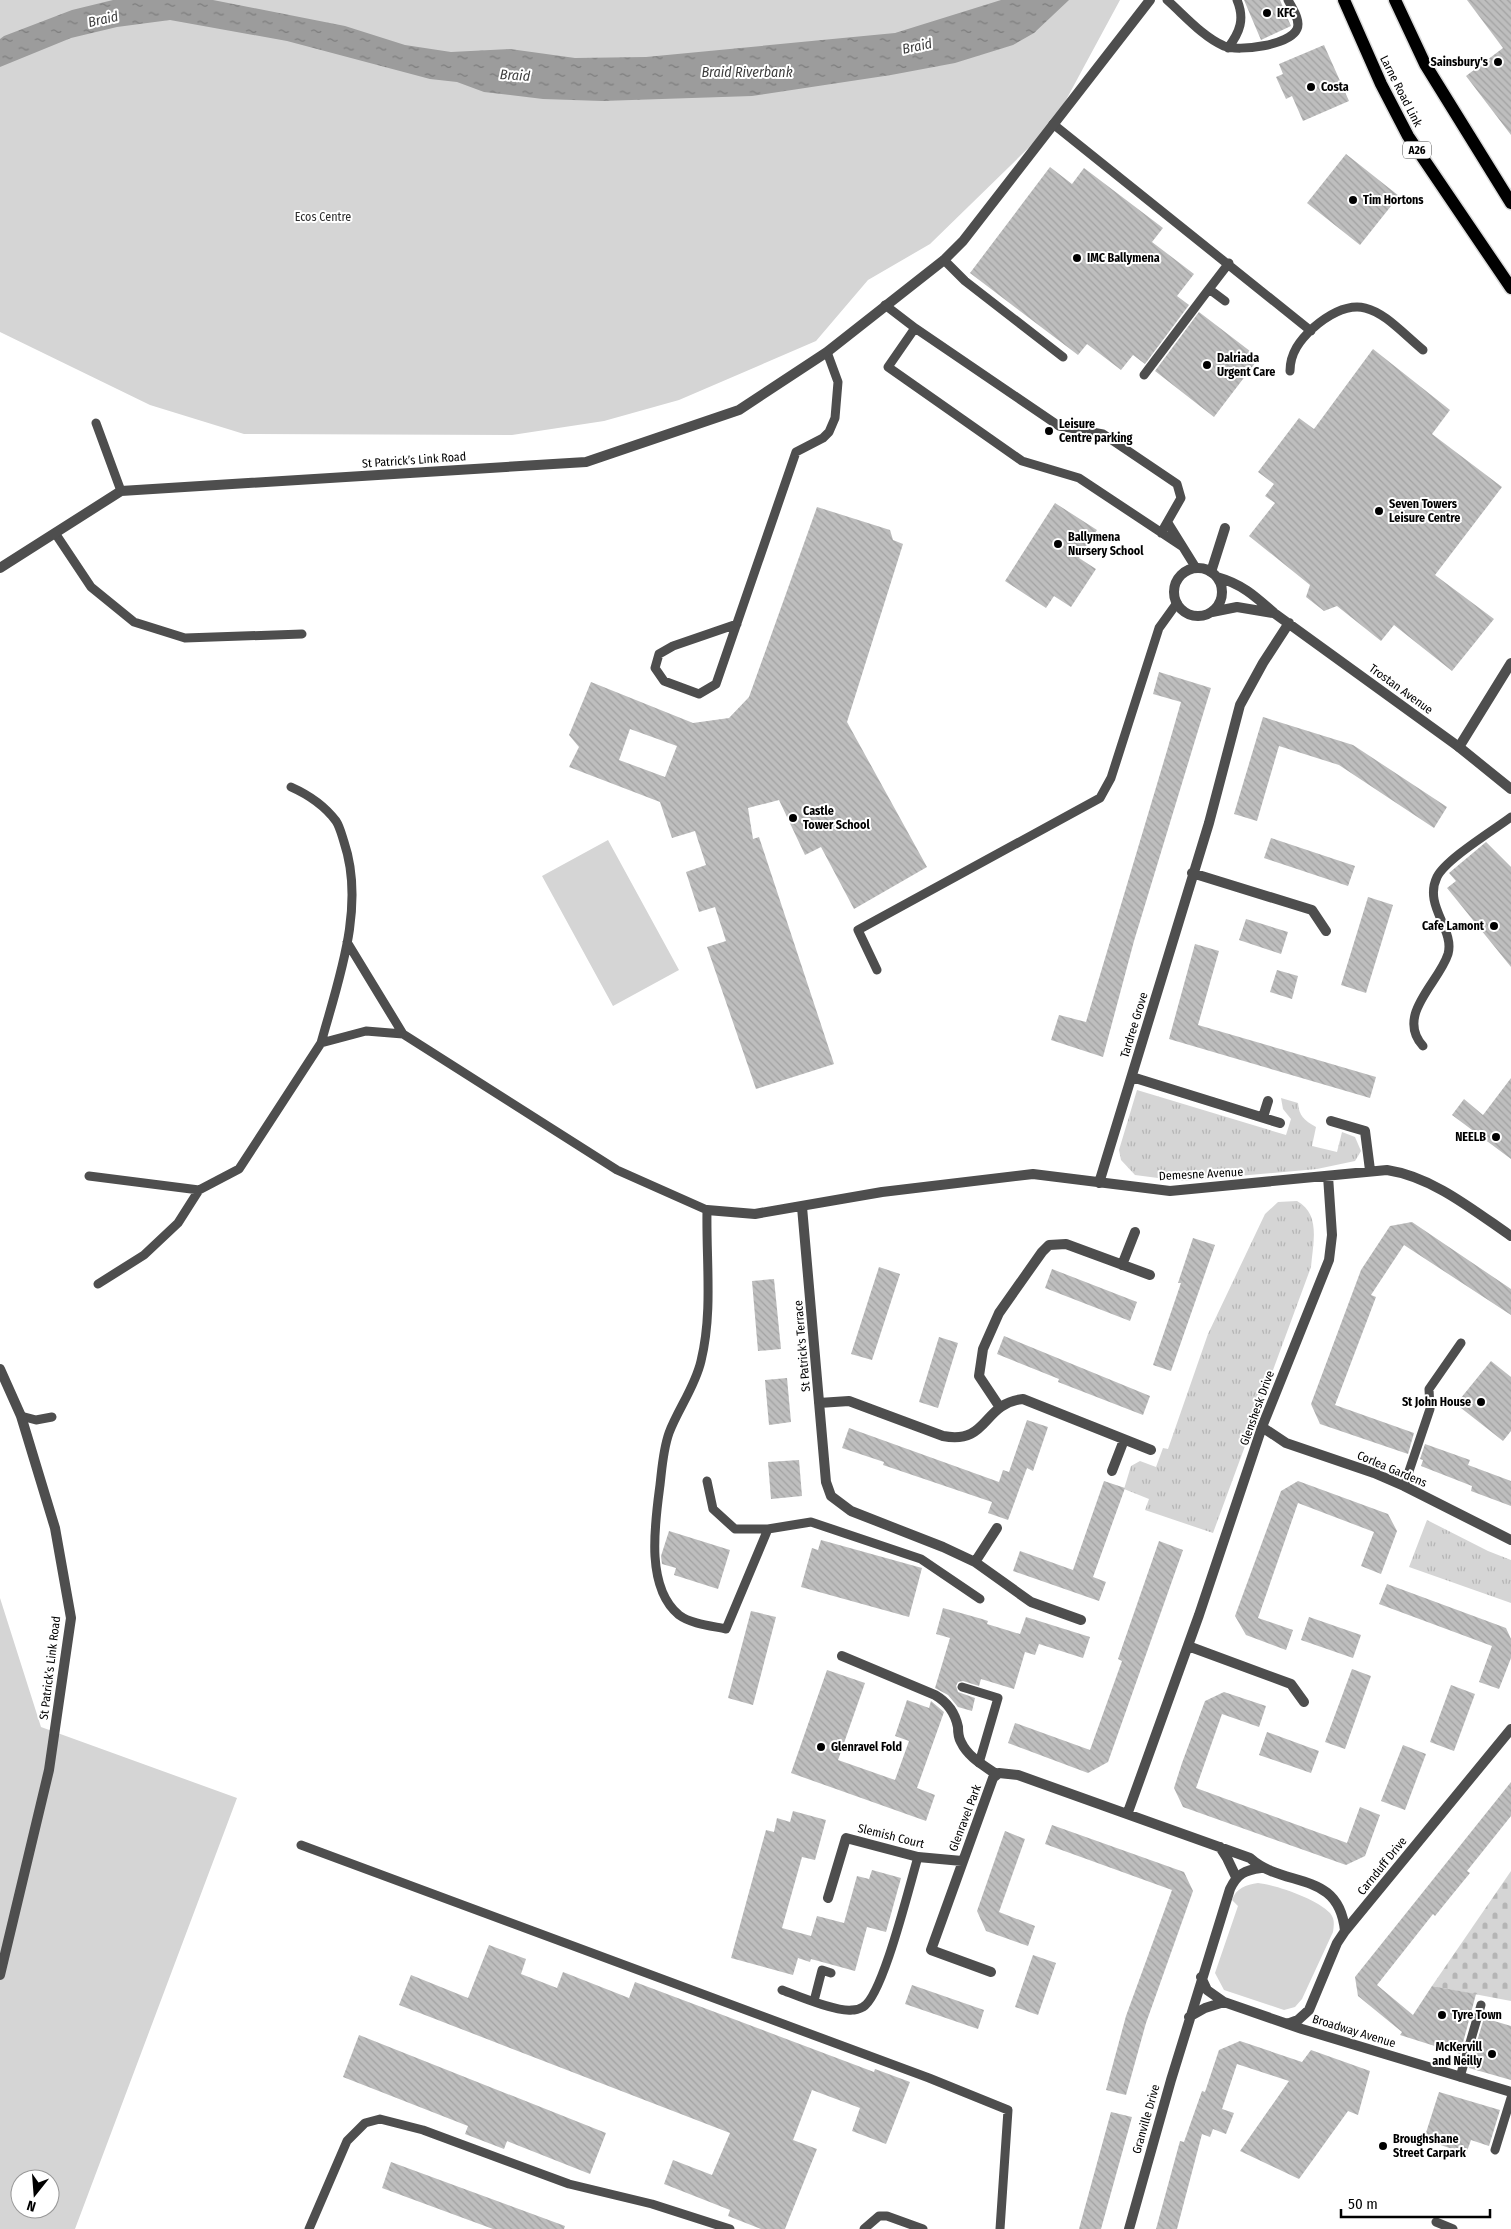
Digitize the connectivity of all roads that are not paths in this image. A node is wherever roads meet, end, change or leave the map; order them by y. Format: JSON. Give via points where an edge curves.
{"nodes":[{"id":1,"x":1150,"y":0,"type":"edge"},
{"id":2,"x":1167,"y":0,"type":"edge"},
{"id":3,"x":1237,"y":0,"type":"edge"},
{"id":4,"x":1288,"y":0,"type":"edge"},
{"id":5,"x":1344,"y":0,"type":"edge"},
{"id":6,"x":1395,"y":0,"type":"edge"},
{"id":7,"x":1228,"y":48,"type":"junction"},
{"id":8,"x":1053,"y":124,"type":"junction"},
{"id":9,"x":1511,"y":203,"type":"edge"},
{"id":10,"x":944,"y":260,"type":"junction"},
{"id":11,"x":1229,"y":263,"type":"junction"},
{"id":12,"x":1511,"y":288,"type":"edge"},
{"id":13,"x":1209,"y":289,"type":"junction"},
{"id":14,"x":1225,"y":301,"type":"dead end"},
{"id":15,"x":885,"y":305,"type":"junction"},
{"id":16,"x":915,"y":328,"type":"junction"},
{"id":17,"x":1311,"y":331,"type":"junction"},
{"id":18,"x":1424,"y":350,"type":"dead end"},
{"id":19,"x":827,"y":352,"type":"junction"},
{"id":20,"x":1063,"y":357,"type":"dead end"},
{"id":21,"x":1290,"y":371,"type":"dead end"},
{"id":22,"x":1144,"y":375,"type":"dead end"},
{"id":23,"x":96,"y":423,"type":"dead end"},
{"id":24,"x":121,"y":491,"type":"junction"},
{"id":25,"x":1168,"y":523,"type":"junction"},
{"id":26,"x":1225,"y":528,"type":"dead end"},
{"id":27,"x":55,"y":533,"type":"junction"},
{"id":28,"x":1161,"y":533,"type":"junction"},
{"id":29,"x":1183,"y":547,"type":"junction"},
{"id":30,"x":0,"y":568,"type":"edge"},
{"id":31,"x":1196,"y":568,"type":"junction"},
{"id":32,"x":1214,"y":574,"type":"junction"},
{"id":33,"x":1177,"y":603,"type":"junction"},
{"id":34,"x":1212,"y":612,"type":"junction"},
{"id":35,"x":1274,"y":613,"type":"junction"},
{"id":36,"x":1289,"y":623,"type":"junction"},
{"id":37,"x":737,"y":624,"type":"junction"},
{"id":38,"x":302,"y":634,"type":"dead end"},
{"id":39,"x":1511,"y":663,"type":"edge"},
{"id":40,"x":1459,"y":747,"type":"junction"},
{"id":41,"x":291,"y":787,"type":"dead end"},
{"id":42,"x":1511,"y":789,"type":"edge"},
{"id":43,"x":1511,"y":817,"type":"edge"},
{"id":44,"x":1192,"y":873,"type":"junction"},
{"id":45,"x":1326,"y":931,"type":"dead end"},
{"id":46,"x":346,"y":942,"type":"junction"},
{"id":47,"x":877,"y":970,"type":"dead end"},
{"id":48,"x":403,"y":1034,"type":"junction"},
{"id":49,"x":321,"y":1043,"type":"junction"},
{"id":50,"x":1423,"y":1046,"type":"dead end"},
{"id":51,"x":1132,"y":1077,"type":"junction"},
{"id":52,"x":1268,"y":1101,"type":"dead end"},
{"id":53,"x":1263,"y":1117,"type":"junction"},
{"id":54,"x":1331,"y":1121,"type":"dead end"},
{"id":55,"x":1280,"y":1123,"type":"dead end"},
{"id":56,"x":1370,"y":1170,"type":"junction"},
{"id":57,"x":90,"y":1176,"type":"dead end"},
{"id":58,"x":1328,"y":1176,"type":"junction"},
{"id":59,"x":1099,"y":1183,"type":"junction"},
{"id":60,"x":199,"y":1190,"type":"junction"},
{"id":61,"x":802,"y":1207,"type":"junction"},
{"id":62,"x":707,"y":1210,"type":"junction"},
{"id":63,"x":1135,"y":1232,"type":"dead end"},
{"id":64,"x":1511,"y":1236,"type":"edge"},
{"id":65,"x":1122,"y":1265,"type":"junction"},
{"id":66,"x":1150,"y":1275,"type":"dead end"},
{"id":67,"x":98,"y":1284,"type":"dead end"},
{"id":68,"x":1461,"y":1342,"type":"dead end"},
{"id":69,"x":0,"y":1369,"type":"edge"},
{"id":70,"x":819,"y":1403,"type":"junction"},
{"id":71,"x":999,"y":1406,"type":"junction"},
{"id":72,"x":21,"y":1416,"type":"junction"},
{"id":73,"x":52,"y":1417,"type":"dead end"},
{"id":74,"x":1262,"y":1427,"type":"junction"},
{"id":75,"x":1124,"y":1440,"type":"junction"},
{"id":76,"x":1151,"y":1450,"type":"dead end"},
{"id":77,"x":1112,"y":1471,"type":"dead end"},
{"id":78,"x":707,"y":1481,"type":"dead end"},
{"id":79,"x":1404,"y":1486,"type":"junction"},
{"id":80,"x":997,"y":1528,"type":"dead end"},
{"id":81,"x":768,"y":1529,"type":"junction"},
{"id":82,"x":1511,"y":1540,"type":"edge"},
{"id":83,"x":974,"y":1562,"type":"junction"},
{"id":84,"x":980,"y":1599,"type":"dead end"},
{"id":85,"x":1081,"y":1620,"type":"dead end"},
{"id":86,"x":1188,"y":1646,"type":"junction"},
{"id":87,"x":842,"y":1656,"type":"dead end"},
{"id":88,"x":962,"y":1687,"type":"dead end"},
{"id":89,"x":1304,"y":1702,"type":"dead end"},
{"id":90,"x":1511,"y":1728,"type":"edge"},
{"id":91,"x":979,"y":1763,"type":"junction"},
{"id":92,"x":996,"y":1774,"type":"junction"},
{"id":93,"x":1128,"y":1812,"type":"junction"},
{"id":94,"x":301,"y":1845,"type":"dead end"},
{"id":95,"x":1219,"y":1846,"type":"junction"},
{"id":96,"x":918,"y":1857,"type":"junction"},
{"id":97,"x":962,"y":1861,"type":"junction"},
{"id":98,"x":1261,"y":1868,"type":"junction"},
{"id":99,"x":1236,"y":1877,"type":"junction"},
{"id":100,"x":828,"y":1898,"type":"dead end"},
{"id":101,"x":1345,"y":1931,"type":"junction"},
{"id":102,"x":991,"y":1972,"type":"dead end"},
{"id":103,"x":831,"y":1973,"type":"dead end"},
{"id":104,"x":0,"y":1975,"type":"edge"},
{"id":105,"x":1201,"y":1977,"type":"junction"},
{"id":106,"x":782,"y":1990,"type":"dead end"},
{"id":107,"x":814,"y":2001,"type":"junction"},
{"id":108,"x":1224,"y":2002,"type":"junction"},
{"id":109,"x":1481,"y":2005,"type":"dead end"},
{"id":110,"x":1189,"y":2017,"type":"junction"},
{"id":111,"x":1287,"y":2024,"type":"junction"},
{"id":112,"x":1460,"y":2077,"type":"junction"},
{"id":113,"x":1511,"y":2092,"type":"edge"},
{"id":114,"x":1511,"y":2098,"type":"edge"},
{"id":115,"x":1495,"y":2150,"type":"dead end"},
{"id":116,"x":1436,"y":2222,"type":"dead end"},
{"id":117,"x":309,"y":2229,"type":"edge"},
{"id":118,"x":730,"y":2229,"type":"edge"},
{"id":119,"x":864,"y":2229,"type":"edge"},
{"id":120,"x":923,"y":2229,"type":"edge"},
{"id":121,"x":1000,"y":2229,"type":"edge"},
{"id":122,"x":1129,"y":2229,"type":"edge"},
{"id":123,"x":1454,"y":2229,"type":"edge"}],
"edges":[{"from":1,"to":8,"type":"street","name":"St Patrick’s Link Road"},
{"from":2,"to":7,"type":"lane","via":[[1200,30]]},
{"from":3,"to":7,"type":"lane","via":[[1243,18]]},
{"from":4,"to":7,"type":"lane","via":[[1297,20],[1293,34],[1241,50]]},
{"from":5,"to":12,"type":"main road","name":"Larne Road Link","number":"A26","via":[[1408,136]]},
{"from":6,"to":9,"type":"main road","via":[[1425,64]]},
{"from":8,"to":10,"type":"street","name":"St Patrick’s Link Road","via":[[985,214]]},
{"from":8,"to":11,"type":"lane"},
{"from":10,"to":15,"type":"street","name":"St Patrick’s Link Road"},
{"from":10,"to":20,"type":"lane","via":[[965,282]]},
{"from":11,"to":13,"type":"lane"},
{"from":11,"to":17,"type":"lane"},
{"from":13,"to":14,"type":"lane"},
{"from":13,"to":22,"type":"lane"},
{"from":15,"to":16,"type":"lane"},
{"from":15,"to":19,"type":"street","name":"St Patrick’s Link Road"},
{"from":16,"to":25,"type":"lane","via":[[1059,426],[1103,434],[1178,484],[1181,498]]},
{"from":16,"to":28,"type":"lane","via":[[888,367],[1022,461],[1079,478]]},
{"from":17,"to":18,"type":"lane","via":[[1329,315],[1359,306],[1380,315]]},
{"from":17,"to":21,"type":"lane","via":[[1294,352]]},
{"from":19,"to":24,"type":"street","name":"St Patrick’s Link Road","via":[[738,410],[586,462]]},
{"from":19,"to":37,"type":"lane","via":[[838,382],[835,418],[823,438],[796,452]]},
{"from":23,"to":24,"type":"lane"},
{"from":24,"to":27,"type":"street","name":"St Patrick’s Link Road"},
{"from":25,"to":28,"type":"lane"},
{"from":25,"to":29,"type":"lane"},
{"from":26,"to":32,"type":"street"},
{"from":27,"to":30,"type":"street","name":"St Patrick’s Link Road"},
{"from":27,"to":38,"type":"lane","via":[[91,587],[134,622],[185,638]]},
{"from":28,"to":29,"type":"lane"},
{"from":29,"to":31,"type":"lane"},
{"from":31,"to":32,"type":"street"},
{"from":31,"to":33,"type":"street","via":[[1177,580]]},
{"from":32,"to":34,"type":"street","via":[[1221,584],[1221,599]]},
{"from":32,"to":35,"type":"street","name":"Trostan Avenue","via":[[1234,581]]},
{"from":33,"to":34,"type":"street","via":[[1189,614]]},
{"from":33,"to":47,"type":"lane","via":[[1159,628],[1111,778],[1100,798],[858,930]]},
{"from":34,"to":35,"type":"street","name":"Trostan Avenue","via":[[1237,607]]},
{"from":35,"to":36,"type":"street","name":"Trostan Avenue"},
{"from":36,"to":40,"type":"street","name":"Trostan Avenue"},
{"from":36,"to":44,"type":"street","name":"Tardree Grove","via":[[1240,704],[1209,823]]},
{"from":37,"to":37,"type":"lane","via":[[716,684],[699,694],[664,681],[655,668],[659,654],[673,646]]},
{"from":39,"to":40,"type":"street"},
{"from":40,"to":42,"type":"street","name":"Trostan Avenue"},
{"from":41,"to":46,"type":"lane","via":[[314,798],[337,822],[350,859],[352,906]]},
{"from":43,"to":50,"type":"lane","via":[[1448,864],[1436,879],[1435,907],[1449,947],[1415,1014],[1415,1035]]},
{"from":44,"to":45,"type":"street","via":[[1312,910]]},
{"from":44,"to":51,"type":"street","name":"Tardree Grove"},
{"from":46,"to":48,"type":"lane"},
{"from":46,"to":49,"type":"lane"},
{"from":48,"to":49,"type":"lane","via":[[366,1031]]},
{"from":48,"to":62,"type":"lane","via":[[617,1170]]},
{"from":49,"to":60,"type":"lane","via":[[239,1168]]},
{"from":51,"to":53,"type":"street"},
{"from":51,"to":59,"type":"street","name":"Tardree Grove"},
{"from":52,"to":53,"type":"street"},
{"from":53,"to":55,"type":"street"},
{"from":54,"to":56,"type":"street","via":[[1365,1131]]},
{"from":56,"to":58,"type":"street","name":"Demesne Avenue"},
{"from":56,"to":64,"type":"street","name":"Demesne Avenue","via":[[1412,1175]]},
{"from":57,"to":60,"type":"lane"},
{"from":58,"to":59,"type":"street","name":"Demesne Avenue","via":[[1170,1191]]},
{"from":58,"to":74,"type":"street","name":"Glenshesk Drive","via":[[1332,1234],[1328,1260]]},
{"from":59,"to":61,"type":"street","name":"Demesne Avenue","via":[[1033,1174],[882,1192]]},
{"from":60,"to":67,"type":"lane","via":[[178,1223],[144,1255]]},
{"from":61,"to":62,"type":"street","name":"Demesne Avenue","via":[[755,1214]]},
{"from":61,"to":70,"type":"street","name":"St Patrick's Terrace"},
{"from":62,"to":81,"type":"lane","via":[[709,1302],[704,1345],[695,1378],[668,1434],[654,1539],[655,1563],[673,1609],[686,1619],[726,1629]]},
{"from":63,"to":65,"type":"street"},
{"from":65,"to":66,"type":"street"},
{"from":65,"to":71,"type":"street","via":[[1066,1244],[1049,1245],[1042,1252],[999,1313],[983,1349],[979,1376]]},
{"from":68,"to":79,"type":"lane","via":[[1429,1389],[1430,1409]]},
{"from":69,"to":72,"type":"street","name":"St Patrick’s Link Road"},
{"from":70,"to":71,"type":"street","name":"St Patrick's Terrace","via":[[849,1401],[958,1439],[976,1433]]},
{"from":70,"to":83,"type":"street","via":[[826,1482],[836,1502]]},
{"from":71,"to":75,"type":"street","via":[[1022,1399]]},
{"from":72,"to":73,"type":"lane","via":[[36,1420]]},
{"from":72,"to":104,"type":"street","name":"St Patrick’s Link Road","via":[[55,1528],[71,1618],[50,1770]]},
{"from":74,"to":79,"type":"street","name":"Corlea Gardens","via":[[1286,1443]]},
{"from":74,"to":86,"type":"street","name":"Glenshesk Drive"},
{"from":75,"to":76,"type":"street"},
{"from":75,"to":77,"type":"street"},
{"from":78,"to":81,"type":"lane","via":[[713,1509],[735,1528]]},
{"from":79,"to":82,"type":"street","name":"Corlea Gardens"},
{"from":80,"to":83,"type":"street"},
{"from":81,"to":84,"type":"lane","via":[[811,1522],[921,1559]]},
{"from":83,"to":85,"type":"street","via":[[1031,1602]]},
{"from":86,"to":89,"type":"street","via":[[1291,1684]]},
{"from":86,"to":93,"type":"street","name":"Glenshesk Drive"},
{"from":87,"to":91,"type":"street","via":[[946,1701],[954,1716],[961,1744]]},
{"from":88,"to":91,"type":"lane","via":[[998,1698]]},
{"from":90,"to":101,"type":"street","name":"Carnduff Drive"},
{"from":91,"to":92,"type":"street"},
{"from":92,"to":93,"type":"street","name":"Glenravel Park","via":[[1018,1775]]},
{"from":92,"to":97,"type":"street","name":"Glenravel Park"},
{"from":93,"to":95,"type":"street","name":"Glenravel Park"},
{"from":94,"to":121,"type":"lane","via":[[1008,2110]]},
{"from":95,"to":98,"type":"street","name":"Glenravel Park","via":[[1250,1858]]},
{"from":95,"to":99,"type":"street"},
{"from":96,"to":97,"type":"street","name":"Slemish Court"},
{"from":96,"to":100,"type":"street","name":"Slemish Court","via":[[846,1838]]},
{"from":96,"to":107,"type":"lane","via":[[874,1994],[864,2007],[850,2010]]},
{"from":97,"to":102,"type":"street","name":"Glenravel Park","via":[[931,1950]]},
{"from":98,"to":99,"type":"street","via":[[1247,1870]]},
{"from":98,"to":101,"type":"street","name":"Glenravel Park","via":[[1322,1888],[1340,1905]]},
{"from":99,"to":105,"type":"street","name":"Granville Drive"},
{"from":101,"to":111,"type":"street","name":"Carnduff Drive","via":[[1309,2010],[1298,2020]]},
{"from":103,"to":107,"type":"lane","via":[[822,1970]]},
{"from":105,"to":108,"type":"street","name":"Broadway Avenue","via":[[1208,1990]]},
{"from":105,"to":110,"type":"street","name":"Granville Drive"},
{"from":106,"to":107,"type":"lane"},
{"from":108,"to":110,"type":"street"},
{"from":108,"to":111,"type":"street","name":"Broadway Avenue"},
{"from":109,"to":112,"type":"lane"},
{"from":110,"to":122,"type":"street","name":"Granville Drive"},
{"from":111,"to":112,"type":"street","name":"Broadway Avenue"},
{"from":112,"to":113,"type":"street","name":"Broadway Avenue"},
{"from":114,"to":115,"type":"lane"},
{"from":116,"to":123,"type":"lane"},
{"from":117,"to":118,"type":"lane","via":[[347,2141],[365,2123],[380,2119],[423,2130],[569,2184],[661,2206]]},
{"from":119,"to":120,"type":"lane","via":[[880,2216],[887,2216]]}]}
